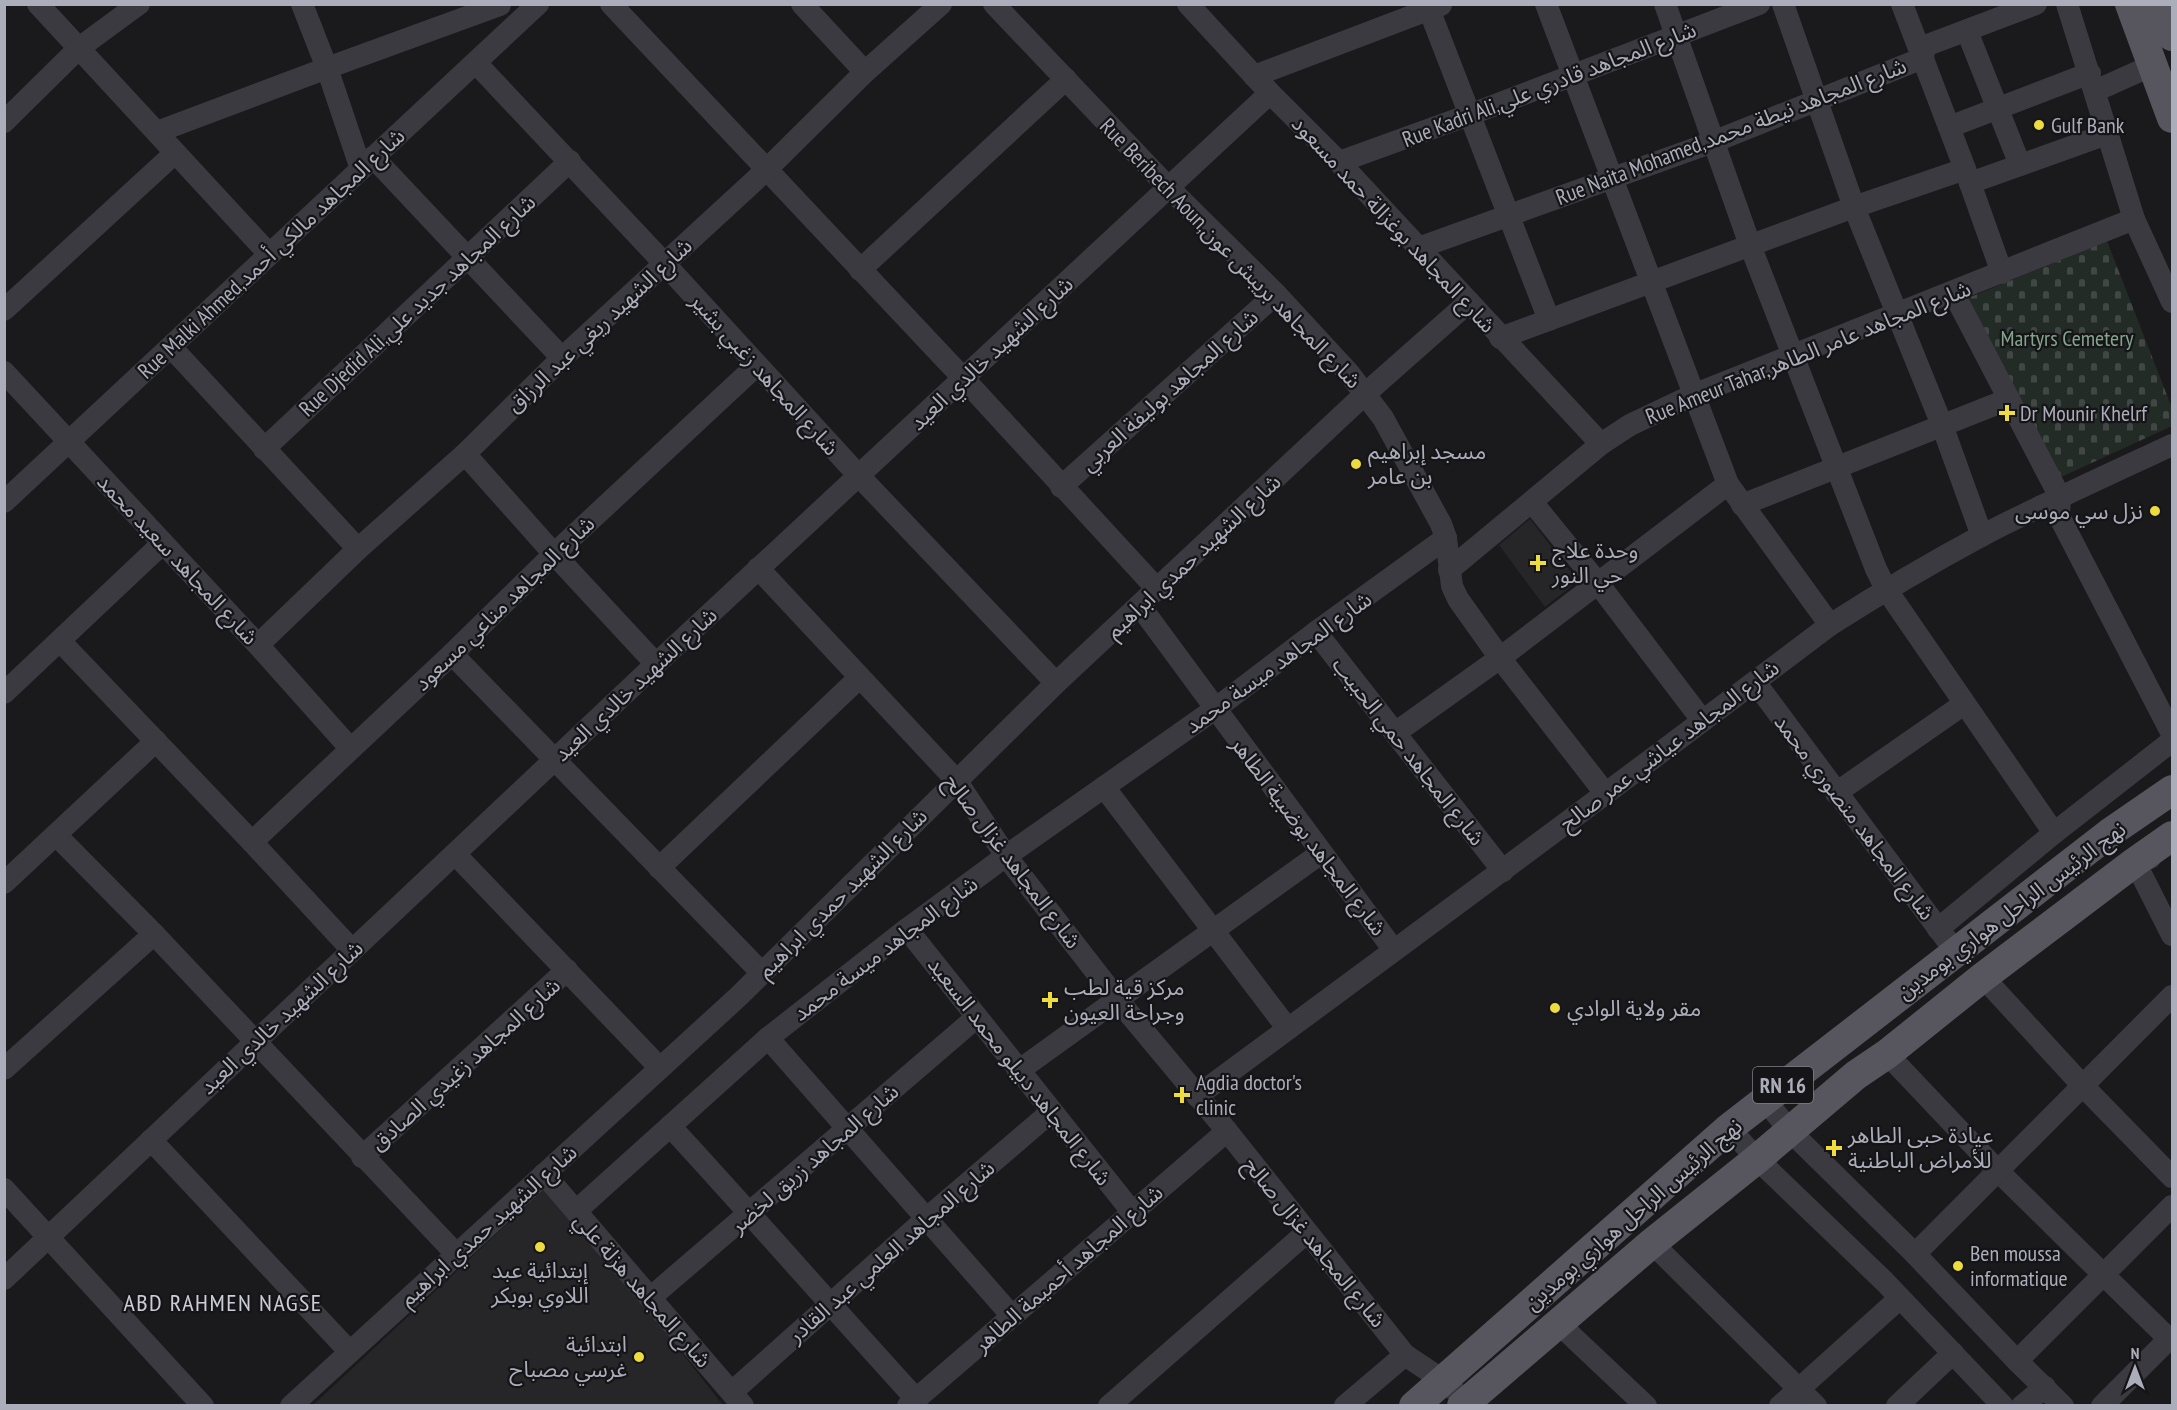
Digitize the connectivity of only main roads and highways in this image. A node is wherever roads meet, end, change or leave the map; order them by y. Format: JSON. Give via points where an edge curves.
{"nodes":[{"id":1,"x":2130,"y":4,"type":"edge"},
{"id":2,"x":2161,"y":4,"type":"edge"},
{"id":3,"x":2172,"y":36,"type":"edge"},
{"id":4,"x":2172,"y":118,"type":"edge"},
{"id":5,"x":2172,"y":790,"type":"edge"},
{"id":6,"x":2172,"y":836,"type":"edge"},
{"id":7,"x":1466,"y":1404,"type":"edge"},
{"id":8,"x":1414,"y":1406,"type":"edge"}],
"edges":[{"from":1,"to":4,"type":"main road"},
{"from":2,"to":3,"type":"main road"},
{"from":5,"to":8,"type":"main road","name":"نهج الرئيس الراحل هواري بومدين","number":"RN 16","via":[[1947,940]]},
{"from":6,"to":7,"type":"main road","name":"نهج الرئيس الراحل هواري بومدين","number":"RN 16","via":[[1856,1075],[1557,1323]]}]}
